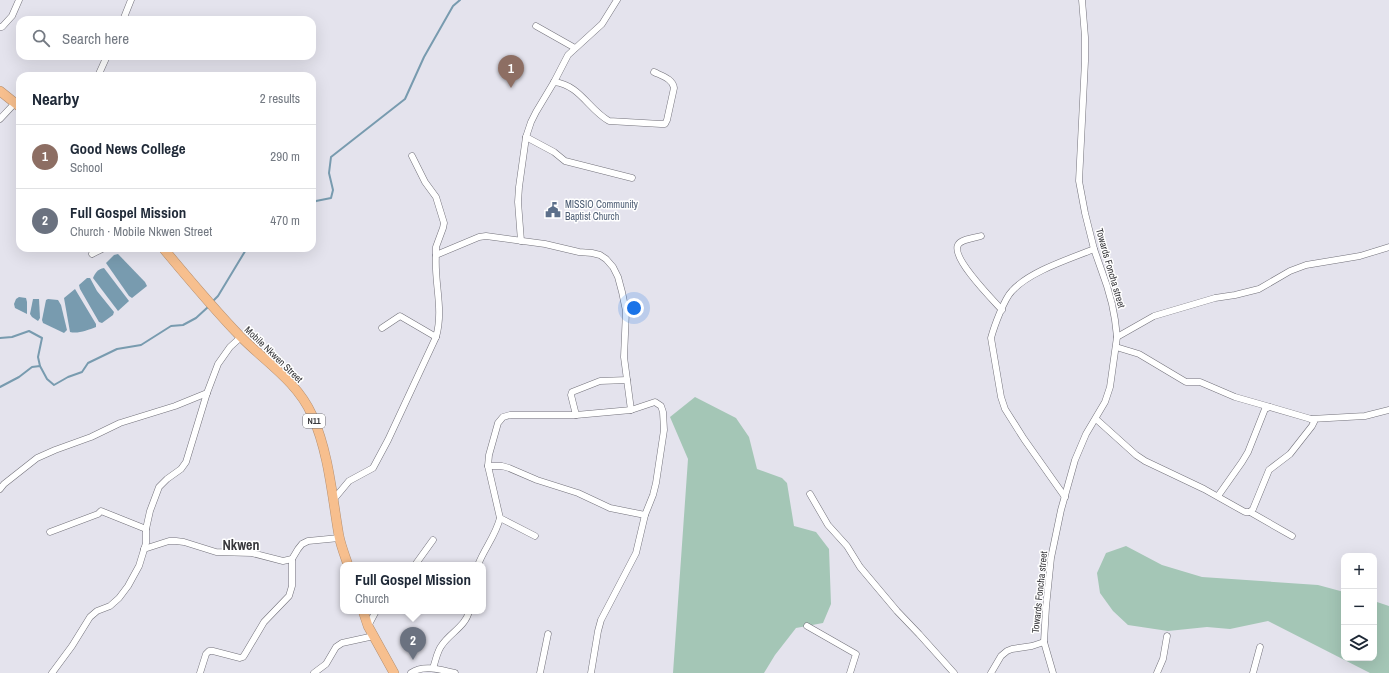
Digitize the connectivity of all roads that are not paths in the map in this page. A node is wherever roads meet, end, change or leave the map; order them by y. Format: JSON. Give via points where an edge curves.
{"nodes":[{"id":1,"x":19,"y":0,"type":"edge"},
{"id":2,"x":131,"y":0,"type":"edge"},
{"id":3,"x":617,"y":0,"type":"edge"},
{"id":4,"x":1082,"y":0,"type":"edge"},
{"id":5,"x":125,"y":16,"type":"edge"},
{"id":6,"x":536,"y":26,"type":"dead end"},
{"id":7,"x":0,"y":27,"type":"edge"},
{"id":8,"x":575,"y":48,"type":"junction"},
{"id":9,"x":105,"y":60,"type":"edge"},
{"id":10,"x":100,"y":72,"type":"edge"},
{"id":11,"x":654,"y":72,"type":"dead end"},
{"id":12,"x":554,"y":82,"type":"junction"},
{"id":13,"x":0,"y":91,"type":"edge"},
{"id":14,"x":16,"y":104,"type":"edge"},
{"id":15,"x":16,"y":106,"type":"edge"},
{"id":16,"x":0,"y":119,"type":"edge"},
{"id":17,"x":526,"y":137,"type":"junction"},
{"id":18,"x":412,"y":156,"type":"dead end"},
{"id":19,"x":632,"y":178,"type":"dead end"},
{"id":20,"x":981,"y":236,"type":"dead end"},
{"id":21,"x":521,"y":241,"type":"junction"},
{"id":22,"x":1389,"y":247,"type":"edge"},
{"id":23,"x":1094,"y":249,"type":"junction"},
{"id":24,"x":96,"y":252,"type":"edge"},
{"id":25,"x":166,"y":252,"type":"edge"},
{"id":26,"x":92,"y":254,"type":"dead end"},
{"id":27,"x":436,"y":255,"type":"junction"},
{"id":28,"x":1002,"y":310,"type":"junction"},
{"id":29,"x":382,"y":328,"type":"dead end"},
{"id":30,"x":240,"y":336,"type":"junction"},
{"id":31,"x":436,"y":337,"type":"junction"},
{"id":32,"x":1117,"y":337,"type":"junction"},
{"id":33,"x":1116,"y":347,"type":"junction"},
{"id":34,"x":627,"y":380,"type":"junction"},
{"id":35,"x":207,"y":393,"type":"junction"},
{"id":36,"x":1270,"y":407,"type":"junction"},
{"id":37,"x":631,"y":410,"type":"junction"},
{"id":38,"x":1389,"y":410,"type":"edge"},
{"id":39,"x":576,"y":415,"type":"junction"},
{"id":40,"x":1096,"y":419,"type":"junction"},
{"id":41,"x":1311,"y":419,"type":"junction"},
{"id":42,"x":488,"y":466,"type":"junction"},
{"id":43,"x":0,"y":488,"type":"edge"},
{"id":44,"x":810,"y":494,"type":"dead end"},
{"id":45,"x":1218,"y":496,"type":"junction"},
{"id":46,"x":1065,"y":497,"type":"junction"},
{"id":47,"x":334,"y":499,"type":"junction"},
{"id":48,"x":1250,"y":512,"type":"junction"},
{"id":49,"x":646,"y":515,"type":"junction"},
{"id":50,"x":500,"y":518,"type":"junction"},
{"id":51,"x":146,"y":529,"type":"junction"},
{"id":52,"x":50,"y":532,"type":"dead end"},
{"id":53,"x":535,"y":536,"type":"dead end"},
{"id":54,"x":1292,"y":536,"type":"dead end"},
{"id":55,"x":339,"y":538,"type":"junction"},
{"id":56,"x":433,"y":540,"type":"dead end"},
{"id":57,"x":144,"y":549,"type":"junction"},
{"id":58,"x":292,"y":559,"type":"junction"},
{"id":59,"x":347,"y":562,"type":"edge"},
{"id":60,"x":417,"y":562,"type":"edge"},
{"id":61,"x":479,"y":562,"type":"edge"},
{"id":62,"x":364,"y":614,"type":"edge"},
{"id":63,"x":374,"y":614,"type":"edge"},
{"id":64,"x":468,"y":614,"type":"edge"},
{"id":65,"x":368,"y":626,"type":"junction"},
{"id":66,"x":807,"y":626,"type":"dead end"},
{"id":67,"x":548,"y":634,"type":"dead end"},
{"id":68,"x":374,"y":636,"type":"junction"},
{"id":69,"x":1167,"y":636,"type":"dead end"},
{"id":70,"x":1044,"y":642,"type":"junction"},
{"id":71,"x":1260,"y":647,"type":"dead end"},
{"id":72,"x":434,"y":668,"type":"junction"},
{"id":73,"x":52,"y":673,"type":"edge"},
{"id":74,"x":200,"y":673,"type":"edge"},
{"id":75,"x":314,"y":673,"type":"edge"},
{"id":76,"x":394,"y":673,"type":"edge"},
{"id":77,"x":411,"y":673,"type":"edge"},
{"id":78,"x":455,"y":673,"type":"edge"},
{"id":79,"x":540,"y":673,"type":"edge"},
{"id":80,"x":591,"y":673,"type":"edge"},
{"id":81,"x":850,"y":673,"type":"edge"},
{"id":82,"x":954,"y":673,"type":"edge"},
{"id":83,"x":991,"y":673,"type":"edge"},
{"id":84,"x":1053,"y":673,"type":"edge"},
{"id":85,"x":1157,"y":673,"type":"edge"},
{"id":86,"x":1253,"y":673,"type":"edge"}],
"edges":[{"from":1,"to":7,"type":"street","via":[[12,16]]},
{"from":2,"to":5,"type":"street"},
{"from":3,"to":8,"type":"street","via":[[602,24]]},
{"from":4,"to":23,"type":"street","name":"Towards Foncha street","via":[[1085,61],[1079,181]]},
{"from":6,"to":8,"type":"street"},
{"from":8,"to":12,"type":"street","via":[[564,61]]},
{"from":9,"to":10,"type":"street"},
{"from":11,"to":12,"type":"street","via":[[674,83],[665,124],[609,121],[570,87]]},
{"from":12,"to":17,"type":"street","via":[[536,112]]},
{"from":13,"to":14,"type":"highway"},
{"from":15,"to":16,"type":"street"},
{"from":17,"to":19,"type":"street","via":[[565,161]]},
{"from":17,"to":21,"type":"street","via":[[518,195]]},
{"from":18,"to":27,"type":"street","via":[[436,197],[444,223]]},
{"from":20,"to":28,"type":"street","via":[[960,242],[957,251],[973,278]]},
{"from":21,"to":27,"type":"street","via":[[479,237]]},
{"from":21,"to":34,"type":"street","via":[[600,255],[613,267],[626,311],[624,357]]},
{"from":22,"to":32,"type":"street","via":[[1360,256],[1306,265],[1259,289],[1235,296],[1215,298],[1154,316]]},
{"from":23,"to":28,"type":"street","via":[[1033,275],[1012,291]]},
{"from":23,"to":32,"type":"street","name":"Towards Foncha street","via":[[1109,292]]},
{"from":24,"to":26,"type":"street"},
{"from":25,"to":30,"type":"highway","name":"Mobile Nkwen Street","number":"N11"},
{"from":27,"to":31,"type":"street","via":[[440,320]]},
{"from":28,"to":46,"type":"street","via":[[991,338],[1005,409]]},
{"from":29,"to":31,"type":"street","via":[[400,316]]},
{"from":30,"to":35,"type":"street","via":[[218,364]]},
{"from":30,"to":47,"type":"highway","name":"Mobile Nkwen Street","number":"N11","via":[[291,384],[302,398],[321,437]]},
{"from":31,"to":47,"type":"street","via":[[373,468],[349,481]]},
{"from":32,"to":33,"type":"street","name":"Towards Foncha street"},
{"from":33,"to":36,"type":"street","via":[[1139,354],[1186,382],[1200,382]]},
{"from":33,"to":40,"type":"street","name":"Towards Foncha street","via":[[1110,387]]},
{"from":34,"to":37,"type":"street"},
{"from":34,"to":39,"type":"street","via":[[600,381],[572,392]]},
{"from":35,"to":43,"type":"street","via":[[176,406],[120,423],[37,458]]},
{"from":35,"to":51,"type":"street","via":[[186,462],[159,487]]},
{"from":36,"to":41,"type":"street"},
{"from":36,"to":45,"type":"street","via":[[1265,409],[1248,452]]},
{"from":37,"to":39,"type":"street"},
{"from":37,"to":49,"type":"street","via":[[655,402],[664,412],[664,430],[656,483]]},
{"from":38,"to":41,"type":"street","via":[[1365,416]]},
{"from":39,"to":42,"type":"street","via":[[503,417],[494,433]]},
{"from":40,"to":45,"type":"street","via":[[1145,461]]},
{"from":40,"to":46,"type":"street","name":"Towards Foncha street","via":[[1080,446]]},
{"from":41,"to":48,"type":"street","via":[[1314,422],[1312,426],[1296,447],[1270,470]]},
{"from":42,"to":49,"type":"street","via":[[509,468],[578,493],[610,508]]},
{"from":42,"to":50,"type":"street"},
{"from":44,"to":82,"type":"street","via":[[828,525],[847,546],[860,567]]},
{"from":45,"to":48,"type":"street","via":[[1245,512]]},
{"from":46,"to":70,"type":"street","name":"Towards Foncha street","via":[[1051,558]]},
{"from":47,"to":55,"type":"highway","name":"Mobile Nkwen Street","number":"N11"},
{"from":48,"to":54,"type":"street"},
{"from":49,"to":80,"type":"street","via":[[636,554],[601,620]]},
{"from":50,"to":53,"type":"street"},
{"from":50,"to":61,"type":"street"},
{"from":51,"to":52,"type":"street","via":[[101,511]]},
{"from":51,"to":57,"type":"street"},
{"from":55,"to":58,"type":"street","via":[[308,541],[302,544]]},
{"from":55,"to":59,"type":"highway","name":"Mobile Nkwen Street","number":"N11"},
{"from":56,"to":60,"type":"street"},
{"from":57,"to":58,"type":"street","via":[[176,541],[216,552],[252,554],[283,561]]},
{"from":57,"to":73,"type":"street","via":[[139,566],[128,586],[110,606],[96,611],[90,617]]},
{"from":58,"to":74,"type":"street","via":[[292,586],[289,596],[264,622],[243,657],[209,651]]},
{"from":62,"to":65,"type":"highway"},
{"from":63,"to":65,"type":"street"},
{"from":64,"to":72,"type":"street","via":[[465,621],[441,645]]},
{"from":65,"to":68,"type":"highway"},
{"from":66,"to":81,"type":"street","via":[[856,654]]},
{"from":67,"to":79,"type":"street"},
{"from":68,"to":75,"type":"street","via":[[342,643],[336,647],[326,664]]},
{"from":68,"to":76,"type":"highway"},
{"from":69,"to":85,"type":"street","via":[[1163,659]]},
{"from":70,"to":83,"type":"street","via":[[1007,651]]},
{"from":70,"to":84,"type":"street","name":"Towards Foncha street"},
{"from":71,"to":86,"type":"street"},
{"from":72,"to":77,"type":"street"},
{"from":72,"to":78,"type":"street"}]}
